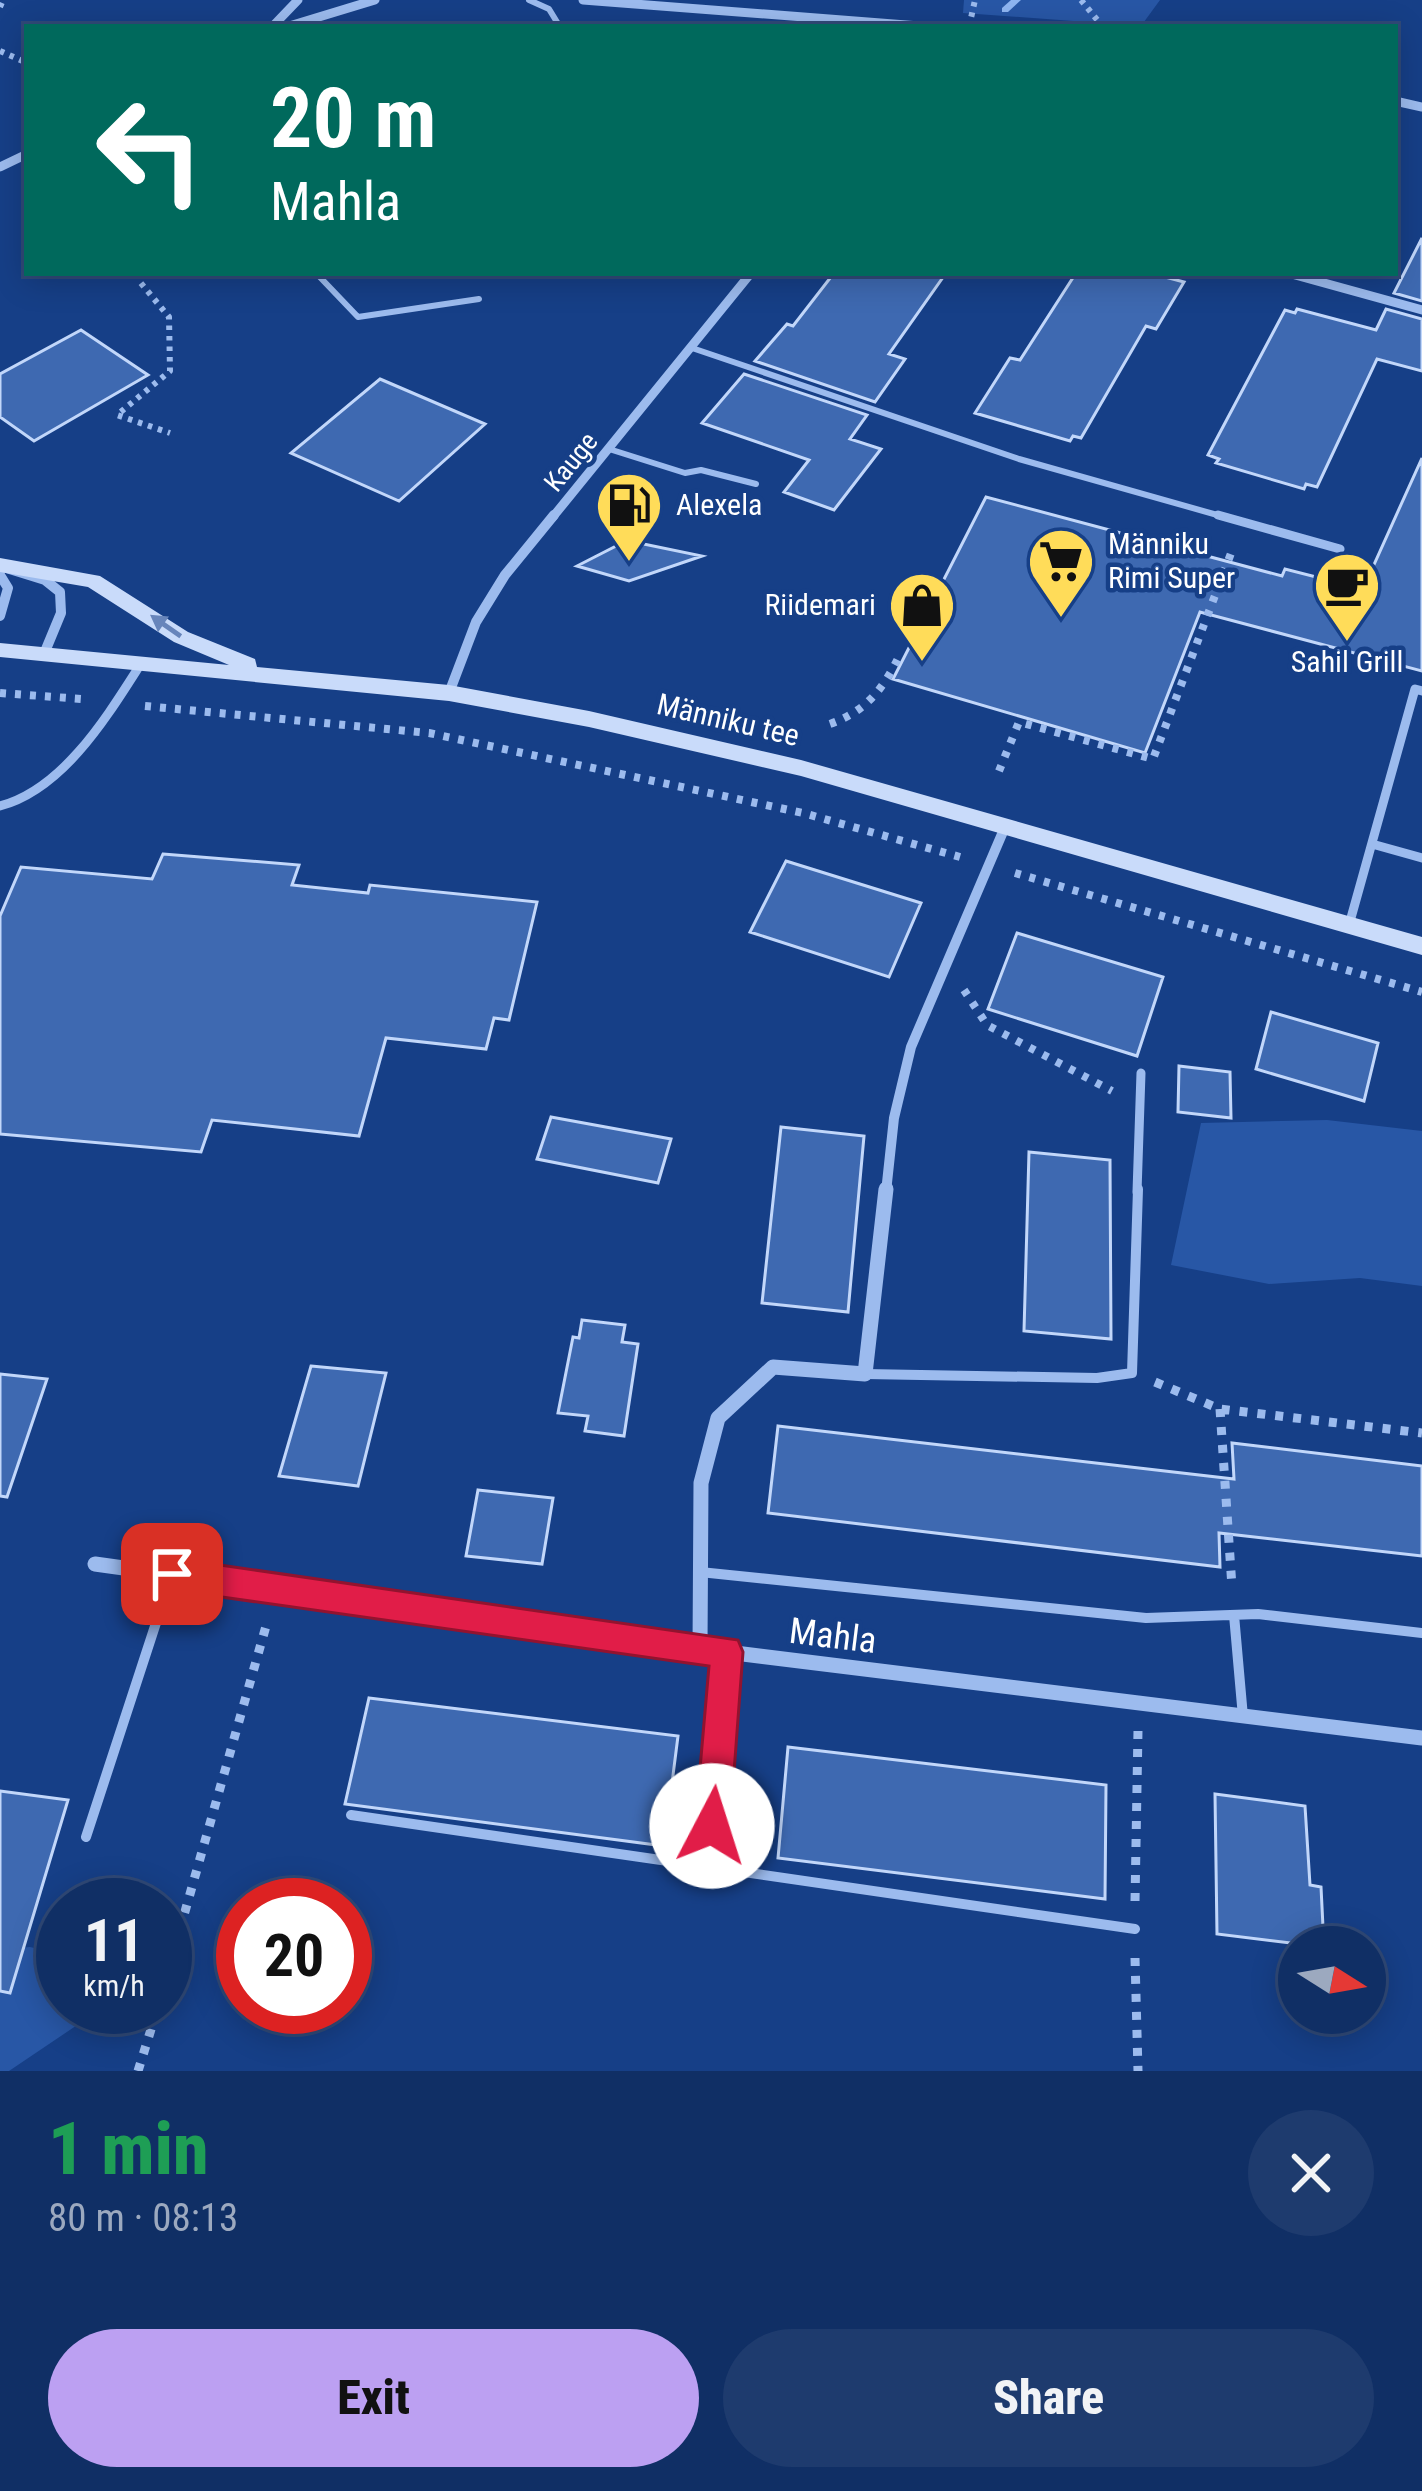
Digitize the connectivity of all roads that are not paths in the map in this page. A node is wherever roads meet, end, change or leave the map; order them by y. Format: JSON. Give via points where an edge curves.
{"nodes":[{"id":1,"x":298,"y":0,"type":"edge"},
{"id":2,"x":375,"y":0,"type":"edge"},
{"id":3,"x":529,"y":0,"type":"edge"},
{"id":4,"x":583,"y":0,"type":"edge"},
{"id":5,"x":275,"y":24,"type":"edge"},
{"id":6,"x":296,"y":24,"type":"edge"},
{"id":7,"x":558,"y":24,"type":"edge"},
{"id":8,"x":893,"y":24,"type":"edge"},
{"id":9,"x":319,"y":276,"type":"edge"},
{"id":10,"x":750,"y":276,"type":"edge"},
{"id":11,"x":1299,"y":276,"type":"edge"},
{"id":12,"x":479,"y":299,"type":"dead end"},
{"id":13,"x":1422,"y":310,"type":"edge"},
{"id":14,"x":692,"y":348,"type":"junction"},
{"id":15,"x":609,"y":449,"type":"junction"},
{"id":16,"x":756,"y":484,"type":"dead end"},
{"id":17,"x":1340,"y":549,"type":"dead end"},
{"id":18,"x":0,"y":569,"type":"edge"},
{"id":19,"x":0,"y":616,"type":"edge"},
{"id":20,"x":0,"y":650,"type":"edge"},
{"id":21,"x":44,"y":654,"type":"junction"},
{"id":22,"x":142,"y":662,"type":"junction"},
{"id":23,"x":273,"y":673,"type":"junction"},
{"id":24,"x":1422,"y":691,"type":"edge"},
{"id":25,"x":449,"y":693,"type":"junction"},
{"id":26,"x":0,"y":806,"type":"edge"},
{"id":27,"x":1005,"y":827,"type":"junction"},
{"id":28,"x":1372,"y":844,"type":"junction"},
{"id":29,"x":1422,"y":858,"type":"edge"},
{"id":30,"x":1348,"y":926,"type":"junction"},
{"id":31,"x":1422,"y":946,"type":"edge"},
{"id":32,"x":1142,"y":1073,"type":"dead end"},
{"id":33,"x":865,"y":1374,"type":"junction"},
{"id":34,"x":95,"y":1564,"type":"dead end"},
{"id":35,"x":700,"y":1571,"type":"junction"},
{"id":36,"x":172,"y":1574,"type":"junction"},
{"id":37,"x":1234,"y":1615,"type":"junction"},
{"id":38,"x":1422,"y":1633,"type":"edge"},
{"id":39,"x":700,"y":1648,"type":"junction"},
{"id":40,"x":727,"y":1652,"type":"junction"},
{"id":41,"x":1243,"y":1717,"type":"junction"},
{"id":42,"x":1422,"y":1738,"type":"edge"},
{"id":43,"x":351,"y":1815,"type":"dead end"},
{"id":44,"x":86,"y":1837,"type":"dead end"},
{"id":45,"x":708,"y":1869,"type":"junction"},
{"id":46,"x":1135,"y":1929,"type":"road end"}],
"edges":[{"from":1,"to":5,"type":"street"},
{"from":2,"to":6,"type":"street"},
{"from":3,"to":7,"type":"lane"},
{"from":4,"to":8,"type":"street"},
{"from":9,"to":12,"type":"lane","via":[[358,317]]},
{"from":10,"to":14,"type":"street","name":"Kauge"},
{"from":11,"to":13,"type":"street"},
{"from":14,"to":15,"type":"street","name":"Kauge"},
{"from":14,"to":17,"type":"lane","via":[[1019,459]]},
{"from":15,"to":16,"type":"lane"},
{"from":15,"to":25,"type":"street","name":"Kauge","via":[[505,575],[476,622]]},
{"from":18,"to":19,"type":"street","via":[[8,588]]},
{"from":18,"to":21,"type":"street","via":[[60,592],[61,613]]},
{"from":23,"to":18,"type":"street","one_way":true,"via":[[181,637],[93,581]]},
{"from":20,"to":21,"type":"street","name":"Männiku tee"},
{"from":21,"to":22,"type":"street","name":"Männiku tee"},
{"from":22,"to":23,"type":"street","name":"Männiku tee"},
{"from":22,"to":26,"type":"lane","via":[[85,743],[40,785]]},
{"from":23,"to":25,"type":"street","name":"Männiku tee"},
{"from":24,"to":28,"type":"lane","via":[[1415,689]]},
{"from":25,"to":27,"type":"street","name":"Männiku tee","via":[[698,742]]},
{"from":27,"to":30,"type":"street","name":"Männiku tee"},
{"from":27,"to":33,"type":"street","via":[[911,1047],[894,1118]]},
{"from":28,"to":29,"type":"lane"},
{"from":28,"to":30,"type":"lane"},
{"from":30,"to":31,"type":"street","name":"Männiku tee"},
{"from":32,"to":33,"type":"lane","via":[[1132,1373]]},
{"from":33,"to":35,"type":"street","via":[[773,1367],[718,1418],[701,1483]]},
{"from":34,"to":36,"type":"street","name":"Mahla"},
{"from":35,"to":37,"type":"lane","via":[[1146,1618]]},
{"from":35,"to":39,"type":"street"},
{"from":36,"to":39,"type":"street","name":"Mahla"},
{"from":36,"to":44,"type":"lane"},
{"from":37,"to":38,"type":"lane"},
{"from":37,"to":41,"type":"lane"},
{"from":39,"to":40,"type":"street","name":"Mahla"},
{"from":40,"to":41,"type":"street","name":"Mahla"},
{"from":40,"to":45,"type":"lane"},
{"from":41,"to":42,"type":"street","name":"Mahla"},
{"from":43,"to":45,"type":"lane"},
{"from":45,"to":46,"type":"lane"}]}
